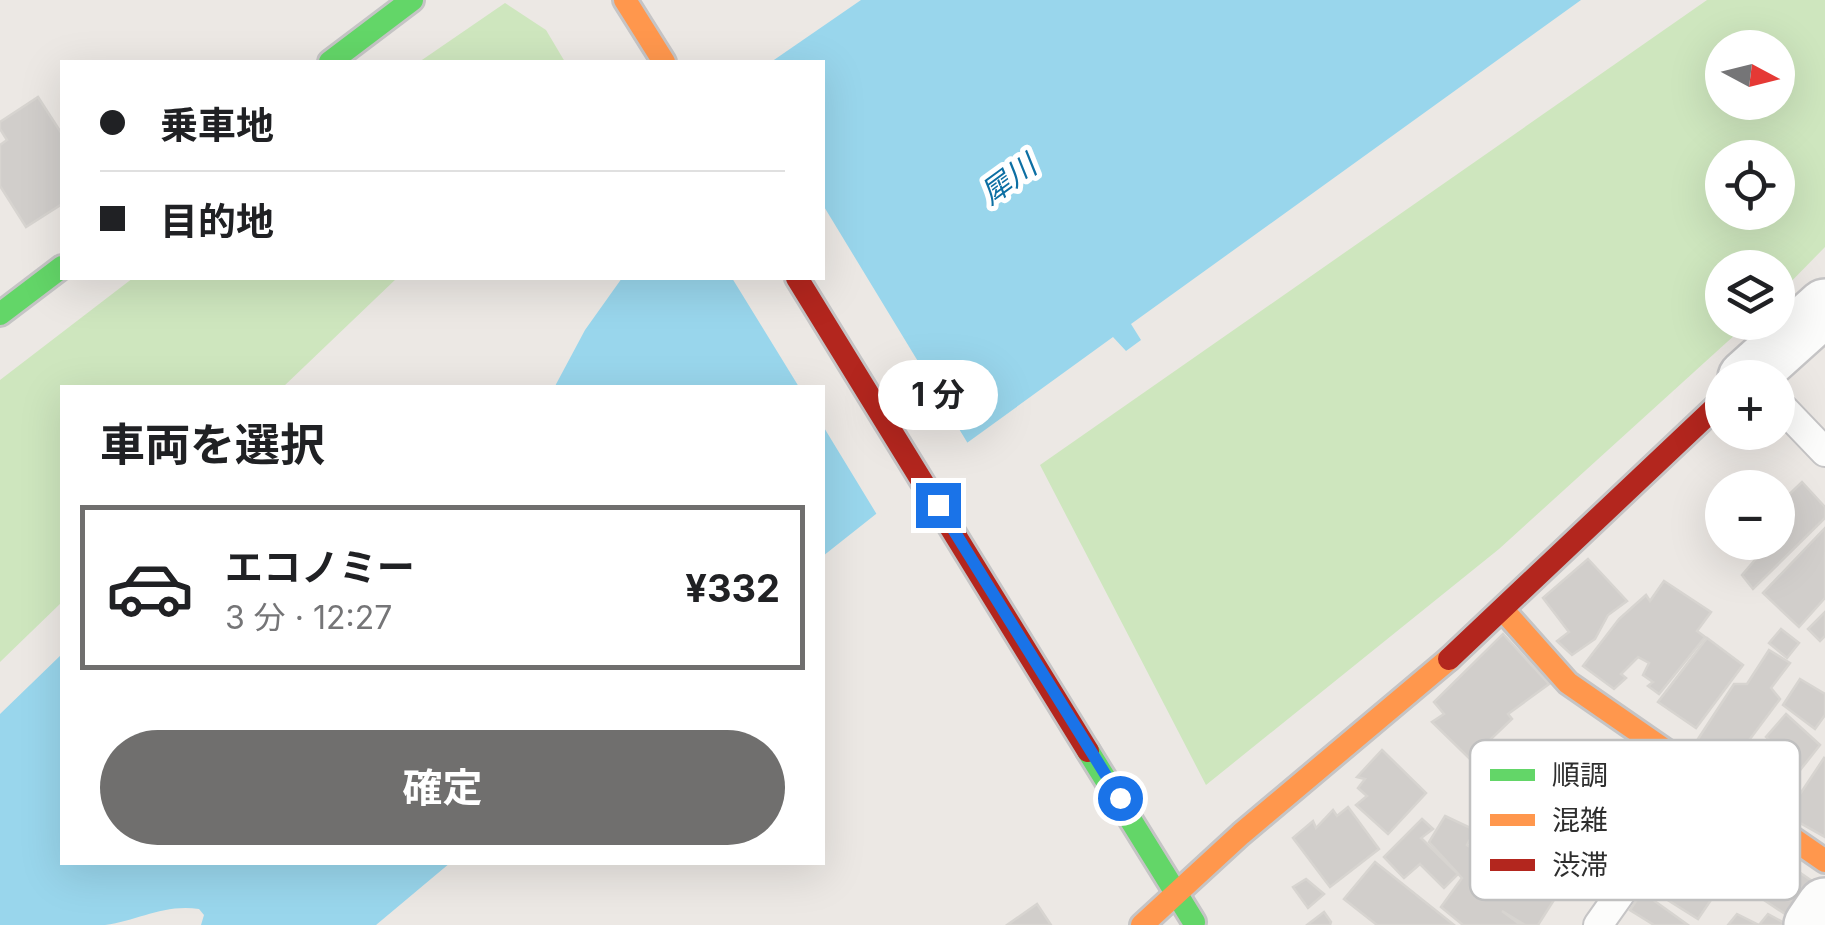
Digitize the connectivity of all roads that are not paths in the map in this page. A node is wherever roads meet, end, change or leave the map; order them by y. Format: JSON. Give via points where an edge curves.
{"nodes":[{"id":1,"x":412,"y":0,"type":"edge"},
{"id":2,"x":625,"y":0,"type":"edge"},
{"id":3,"x":333,"y":60,"type":"edge"},
{"id":4,"x":663,"y":60,"type":"edge"},
{"id":5,"x":60,"y":268,"type":"edge"},
{"id":6,"x":798,"y":280,"type":"edge"},
{"id":7,"x":1825,"y":307,"type":"edge"},
{"id":8,"x":0,"y":314,"type":"edge"},
{"id":9,"x":1775,"y":360,"type":"edge"},
{"id":10,"x":1795,"y":426,"type":"edge"},
{"id":11,"x":1705,"y":428,"type":"edge"},
{"id":12,"x":1825,"y":452,"type":"edge"},
{"id":13,"x":1503,"y":610,"type":"junction"},
{"id":14,"x":1650,"y":740,"type":"edge"},
{"id":15,"x":1800,"y":845,"type":"edge"},
{"id":16,"x":1825,"y":862,"type":"edge"},
{"id":17,"x":1174,"y":893,"type":"junction"},
{"id":18,"x":1616,"y":900,"type":"edge"},
{"id":19,"x":1825,"y":906,"type":"edge"},
{"id":20,"x":1142,"y":925,"type":"edge"},
{"id":21,"x":1196,"y":925,"type":"edge"},
{"id":22,"x":1598,"y":925,"type":"edge"},
{"id":23,"x":1812,"y":925,"type":"edge"}],
"edges":[{"from":1,"to":3,"type":"street"},
{"from":2,"to":4,"type":"street"},
{"from":5,"to":8,"type":"street"},
{"from":6,"to":17,"type":"street"},
{"from":7,"to":9,"type":"street"},
{"from":10,"to":12,"type":"lane"},
{"from":11,"to":13,"type":"street"},
{"from":13,"to":14,"type":"street","via":[[1568,683]]},
{"from":13,"to":17,"type":"street"},
{"from":15,"to":16,"type":"street"},
{"from":17,"to":20,"type":"street"},
{"from":17,"to":21,"type":"street"},
{"from":18,"to":22,"type":"lane"},
{"from":19,"to":23,"type":"street"}]}
